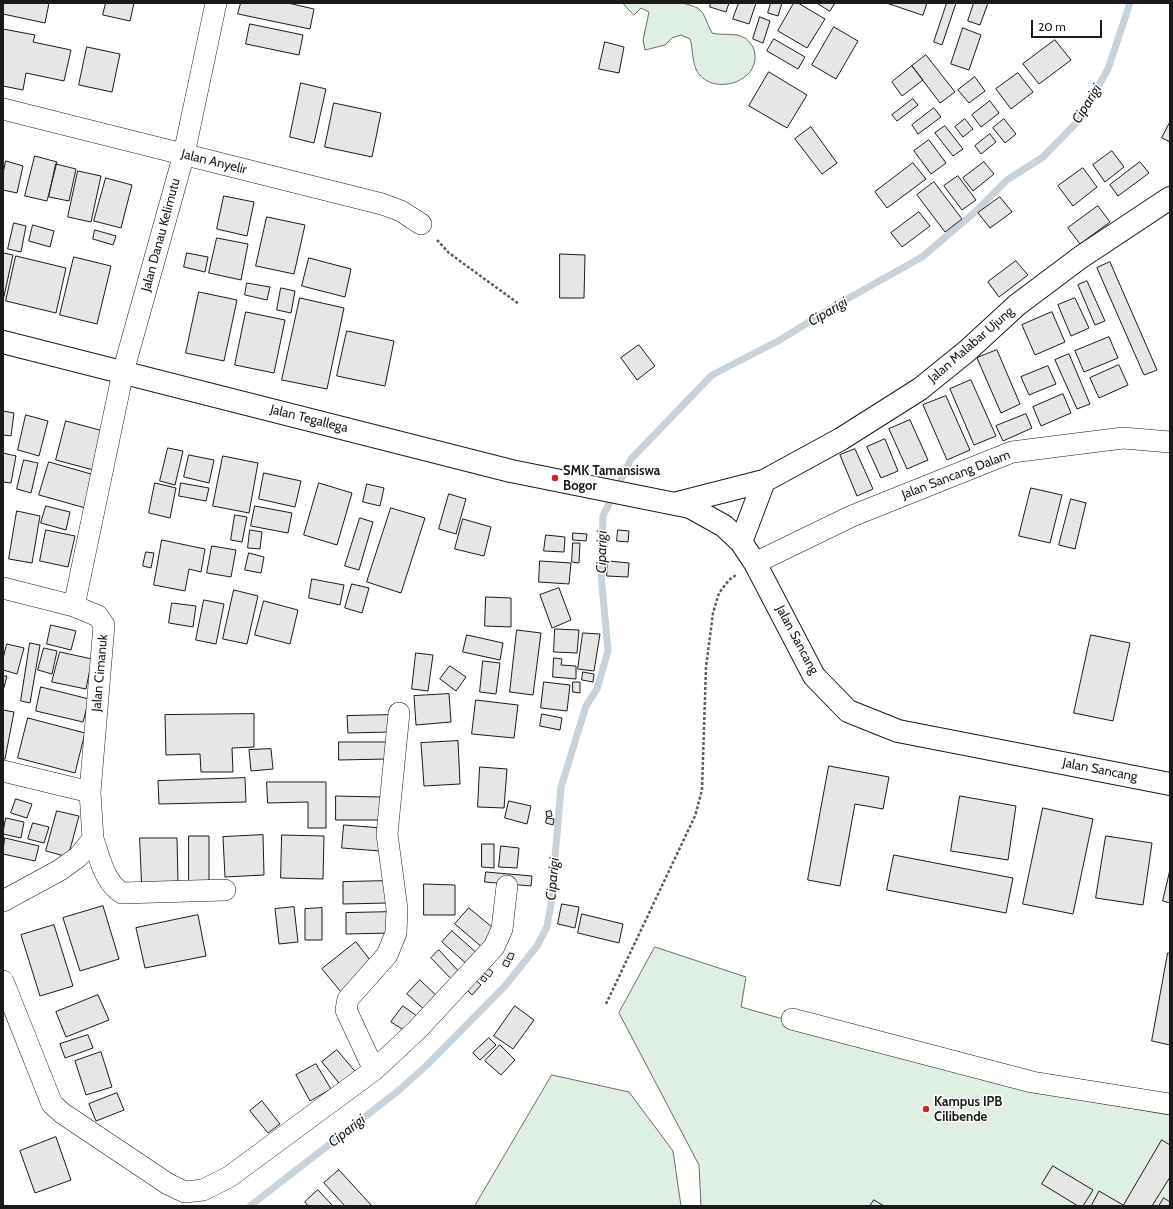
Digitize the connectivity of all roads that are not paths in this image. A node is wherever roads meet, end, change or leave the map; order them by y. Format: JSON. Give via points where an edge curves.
{"nodes":[{"id":1,"x":216,"y":3,"type":"edge"},
{"id":2,"x":3,"y":109,"type":"edge"},
{"id":3,"x":184,"y":154,"type":"junction"},
{"id":4,"x":1170,"y":198,"type":"edge"},
{"id":5,"x":421,"y":224,"type":"road end"},
{"id":6,"x":3,"y":342,"type":"edge"},
{"id":7,"x":123,"y":372,"type":"junction"},
{"id":8,"x":1170,"y":442,"type":"edge"},
{"id":9,"x":764,"y":481,"type":"junction"},
{"id":10,"x":617,"y":491,"type":"joint"},
{"id":11,"x":678,"y":503,"type":"junction"},
{"id":12,"x":741,"y":542,"type":"junction"},
{"id":13,"x":755,"y":563,"type":"junction"},
{"id":14,"x":3,"y":588,"type":"edge"},
{"id":15,"x":74,"y":606,"type":"junction"},
{"id":16,"x":399,"y":713,"type":"dead end"},
{"id":17,"x":3,"y":771,"type":"edge"},
{"id":18,"x":1170,"y":784,"type":"edge"},
{"id":19,"x":90,"y":792,"type":"junction"},
{"id":20,"x":93,"y":839,"type":"junction"},
{"id":21,"x":507,"y":886,"type":"dead end"},
{"id":22,"x":225,"y":890,"type":"dead end"},
{"id":23,"x":3,"y":901,"type":"edge"},
{"id":24,"x":3,"y":981,"type":"edge"},
{"id":25,"x":792,"y":1019,"type":"dead end"},
{"id":26,"x":374,"y":1070,"type":"junction"},
{"id":27,"x":1170,"y":1104,"type":"edge"}],
"edges":[{"from":1,"to":3,"type":"street","name":"Jalan Danau Kelimutu"},
{"from":2,"to":3,"type":"street","name":"Jalan Anyelir"},
{"from":3,"to":5,"type":"street","name":"Jalan Anyelir","via":[[382,204],[401,211]]},
{"from":3,"to":7,"type":"street","name":"Jalan Danau Kelimutu"},
{"from":4,"to":9,"type":"street","name":"Jalan Malabar Ujung","via":[[1081,257],[1024,300],[920,389],[841,439]]},
{"from":6,"to":7,"type":"street","name":"Jalan Tegallega"},
{"from":7,"to":10,"type":"street","name":"Jalan Tegallega","via":[[511,471]]},
{"from":7,"to":15,"type":"street"},
{"from":8,"to":13,"type":"street","name":"Jalan Sancang Dalam","via":[[1123,438],[1012,452],[852,516]]},
{"from":9,"to":11,"type":"street","name":"Jalan Malabar Ujung"},
{"from":9,"to":12,"type":"street"},
{"from":10,"to":11,"type":"street","name":"Jalan Sancang"},
{"from":11,"to":12,"type":"street","name":"Jalan Sancang","via":[[724,526]]},
{"from":12,"to":13,"type":"street","name":"Jalan Sancang"},
{"from":13,"to":18,"type":"street","name":"Jalan Sancang","via":[[814,676],[848,711],[898,731]]},
{"from":14,"to":15,"type":"street","name":"Jalan Cimanuk"},
{"from":15,"to":19,"type":"street","name":"Jalan Cimanuk","via":[[98,616],[104,625]]},
{"from":16,"to":26,"type":"street","via":[[387,834],[397,909],[396,933],[387,955],[348,999],[346,1010]]},
{"from":17,"to":19,"type":"street"},
{"from":19,"to":20,"type":"street","name":"Jalan Cimanuk"},
{"from":20,"to":22,"type":"street","name":"Jalan Cimanuk","via":[[108,880],[122,893]]},
{"from":20,"to":23,"type":"street","via":[[78,857],[60,870]]},
{"from":21,"to":26,"type":"street","via":[[502,929],[494,947],[417,1030]]},
{"from":24,"to":26,"type":"street","via":[[52,1104],[70,1120],[168,1184],[185,1192],[203,1190],[229,1177]]},
{"from":25,"to":27,"type":"street","via":[[1032,1082]]}]}
